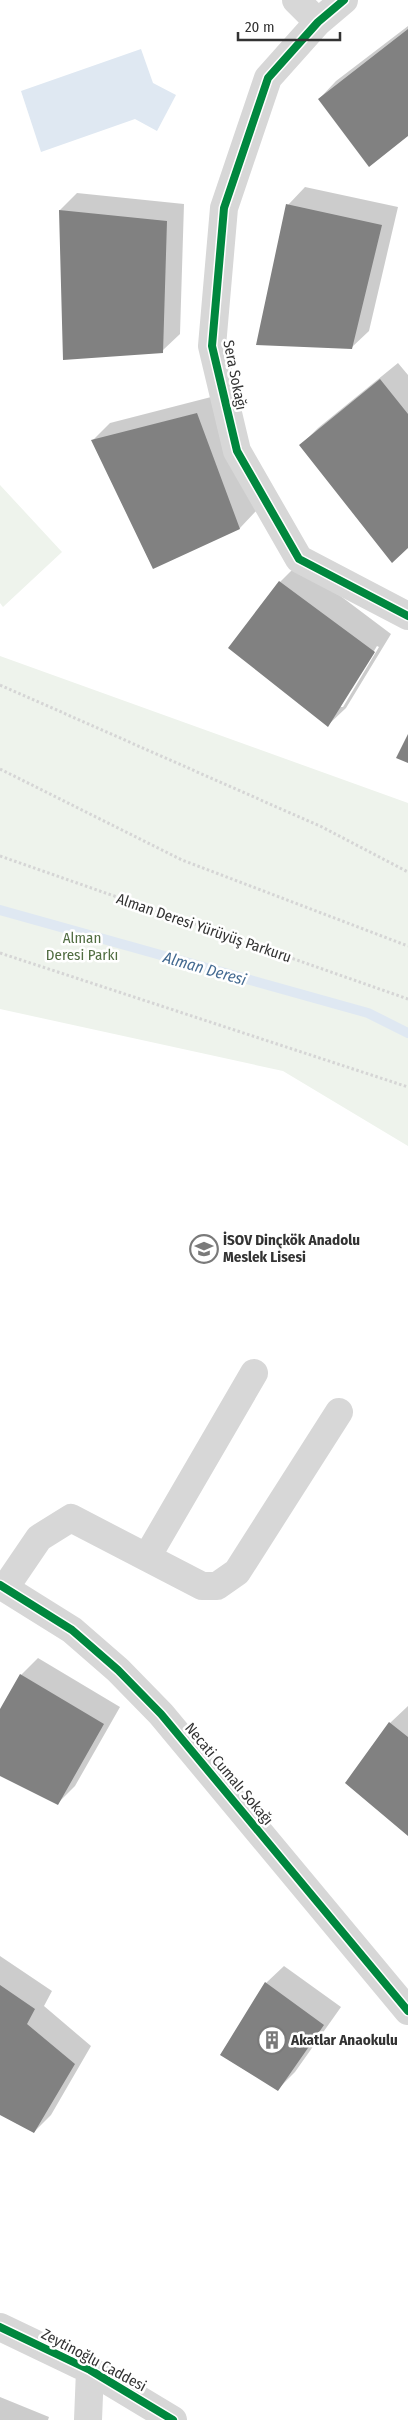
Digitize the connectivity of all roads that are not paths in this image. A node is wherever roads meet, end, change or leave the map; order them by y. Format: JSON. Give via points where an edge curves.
{"nodes":[{"id":1,"x":296,"y":0,"type":"edge"},
{"id":2,"x":344,"y":0,"type":"edge"},
{"id":3,"x":318,"y":22,"type":"junction"},
{"id":4,"x":408,"y":616,"type":"edge"},
{"id":5,"x":254,"y":1373,"type":"dead end"},
{"id":6,"x":339,"y":1412,"type":"dead end"},
{"id":7,"x":146,"y":1557,"type":"junction"},
{"id":8,"x":2,"y":1587,"type":"edge"},
{"id":9,"x":408,"y":2011,"type":"edge"},
{"id":10,"x":0,"y":2327,"type":"edge"},
{"id":11,"x":90,"y":2370,"type":"junction"},
{"id":12,"x":88,"y":2420,"type":"edge"},
{"id":13,"x":173,"y":2420,"type":"edge"}],
"edges":[{"from":1,"to":3,"type":"street"},
{"from":2,"to":3,"type":"street","name":"Sera Sokağı"},
{"from":3,"to":4,"type":"street","name":"Sera Sokağı","via":[[268,78],[224,208],[212,346],[238,451],[298,559]]},
{"from":5,"to":7,"type":"street"},
{"from":6,"to":7,"type":"street","via":[[237,1572],[217,1586],[202,1586]]},
{"from":7,"to":8,"type":"street","via":[[71,1518],[39,1538]]},
{"from":8,"to":9,"type":"street","name":"Necati Cumalı Sokağı","via":[[72,1630],[161,1714]]},
{"from":10,"to":11,"type":"street","name":"Zeytinoğlu Caddesi"},
{"from":11,"to":12,"type":"street"},
{"from":11,"to":13,"type":"street","name":"Zeytinoğlu Caddesi"}]}
